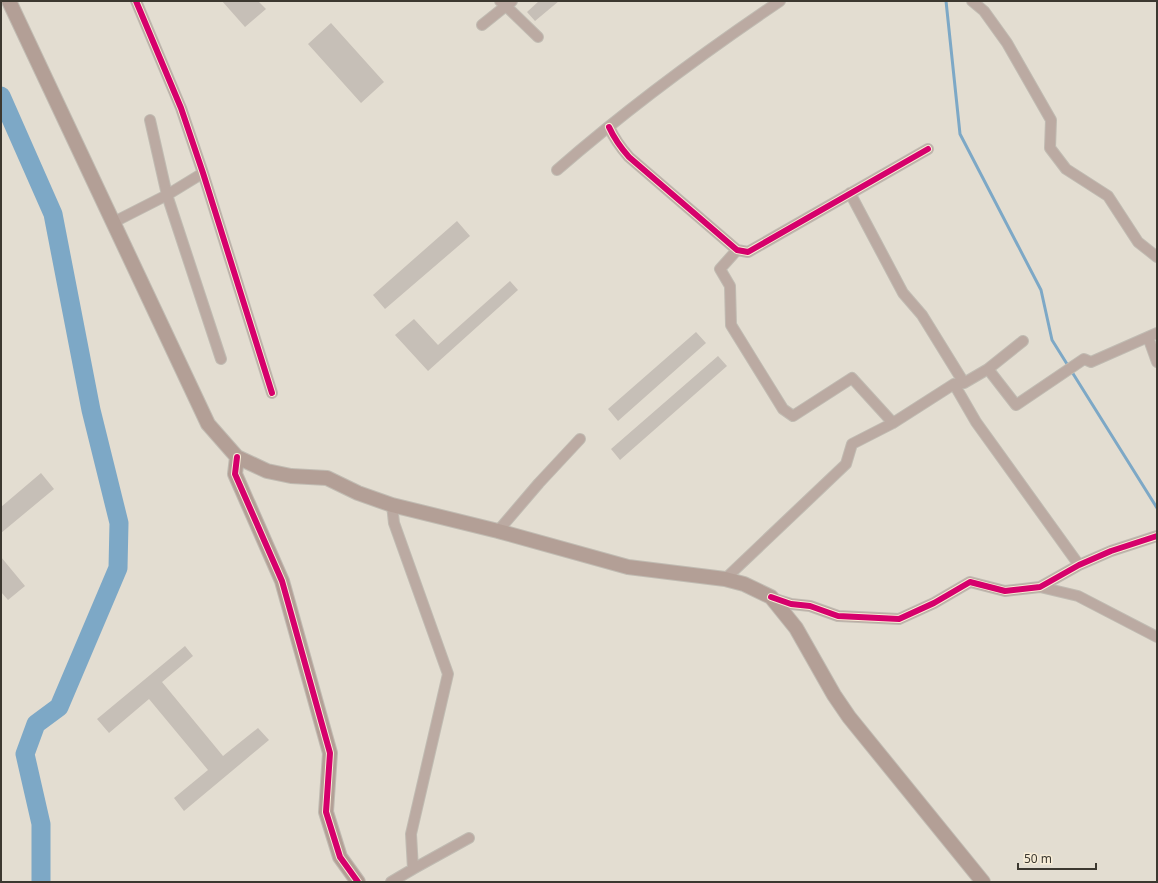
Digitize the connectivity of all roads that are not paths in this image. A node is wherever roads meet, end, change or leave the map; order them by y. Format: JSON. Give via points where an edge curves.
{"nodes":[{"id":1,"x":9,"y":1,"type":"edge"},
{"id":2,"x":136,"y":1,"type":"edge"},
{"id":3,"x":780,"y":1,"type":"edge"},
{"id":4,"x":972,"y":1,"type":"edge"},
{"id":5,"x":506,"y":3,"type":"edge"},
{"id":6,"x":482,"y":25,"type":"dead end"},
{"id":7,"x":538,"y":38,"type":"dead end"},
{"id":8,"x":150,"y":120,"type":"dead end"},
{"id":9,"x":609,"y":127,"type":"junction"},
{"id":10,"x":928,"y":149,"type":"dead end"},
{"id":11,"x":557,"y":170,"type":"dead end"},
{"id":12,"x":203,"y":173,"type":"junction"},
{"id":13,"x":850,"y":193,"type":"junction"},
{"id":14,"x":167,"y":195,"type":"junction"},
{"id":15,"x":114,"y":222,"type":"junction"},
{"id":16,"x":737,"y":250,"type":"junction"},
{"id":17,"x":1157,"y":258,"type":"edge"},
{"id":18,"x":1153,"y":335,"type":"edge"},
{"id":19,"x":1023,"y":341,"type":"dead end"},
{"id":20,"x":221,"y":358,"type":"dead end"},
{"id":21,"x":1157,"y":362,"type":"edge"},
{"id":22,"x":988,"y":369,"type":"junction"},
{"id":23,"x":959,"y":383,"type":"junction"},
{"id":24,"x":272,"y":393,"type":"dead end"},
{"id":25,"x":893,"y":423,"type":"junction"},
{"id":26,"x":580,"y":439,"type":"dead end"},
{"id":27,"x":237,"y":457,"type":"junction"},
{"id":28,"x":392,"y":504,"type":"junction"},
{"id":29,"x":498,"y":531,"type":"junction"},
{"id":30,"x":1157,"y":536,"type":"edge"},
{"id":31,"x":1079,"y":566,"type":"junction"},
{"id":32,"x":725,"y":579,"type":"junction"},
{"id":33,"x":1040,"y":587,"type":"junction"},
{"id":34,"x":770,"y":597,"type":"junction"},
{"id":35,"x":1157,"y":638,"type":"edge"},
{"id":36,"x":470,"y":838,"type":"dead end"},
{"id":37,"x":413,"y":869,"type":"junction"},
{"id":38,"x":358,"y":882,"type":"edge"},
{"id":39,"x":391,"y":882,"type":"edge"},
{"id":40,"x":983,"y":882,"type":"edge"}],
"edges":[{"from":1,"to":15,"type":"main road"},
{"from":2,"to":12,"type":"street","via":[[181,108]]},
{"from":3,"to":9,"type":"street"},
{"from":4,"to":17,"type":"street","via":[[984,11],[1007,43],[1051,120],[1050,148],[1066,169],[1108,196],[1138,242]]},
{"from":5,"to":6,"type":"street"},
{"from":5,"to":7,"type":"street"},
{"from":8,"to":14,"type":"street"},
{"from":9,"to":11,"type":"street"},
{"from":9,"to":16,"type":"street","via":[[629,157]]},
{"from":10,"to":13,"type":"street"},
{"from":12,"to":14,"type":"street"},
{"from":12,"to":24,"type":"street"},
{"from":13,"to":16,"type":"street","via":[[748,252]]},
{"from":13,"to":23,"type":"street","via":[[903,293],[922,315]]},
{"from":14,"to":15,"type":"street"},
{"from":14,"to":20,"type":"street"},
{"from":15,"to":27,"type":"main road","via":[[208,424]]},
{"from":16,"to":25,"type":"street","via":[[720,269],[730,286],[731,326],[783,409],[793,416],[852,378]]},
{"from":18,"to":21,"type":"street"},
{"from":18,"to":22,"type":"street","via":[[1091,362],[1084,359],[1016,406]]},
{"from":19,"to":22,"type":"street"},
{"from":22,"to":23,"type":"street"},
{"from":23,"to":25,"type":"street"},
{"from":23,"to":31,"type":"street","via":[[976,422]]},
{"from":25,"to":32,"type":"street","via":[[852,444],[846,464]]},
{"from":26,"to":29,"type":"street"},
{"from":27,"to":28,"type":"main road","via":[[267,471],[291,476],[327,478],[358,493]]},
{"from":27,"to":38,"type":"main road","via":[[235,474],[282,581],[330,753],[326,812],[340,857]]},
{"from":28,"to":29,"type":"main road"},
{"from":28,"to":37,"type":"street","via":[[394,523],[448,674],[411,834]]},
{"from":29,"to":32,"type":"main road","via":[[628,567]]},
{"from":30,"to":31,"type":"street","via":[[1111,551]]},
{"from":31,"to":33,"type":"street"},
{"from":32,"to":34,"type":"main road","via":[[744,584]]},
{"from":33,"to":34,"type":"street","via":[[1005,591],[970,582],[899,619],[838,616],[810,606],[791,604]]},
{"from":33,"to":35,"type":"street","via":[[1078,596]]},
{"from":34,"to":40,"type":"main road","via":[[796,628],[834,695],[850,717]]},
{"from":36,"to":37,"type":"street"},
{"from":37,"to":39,"type":"street"}]}
